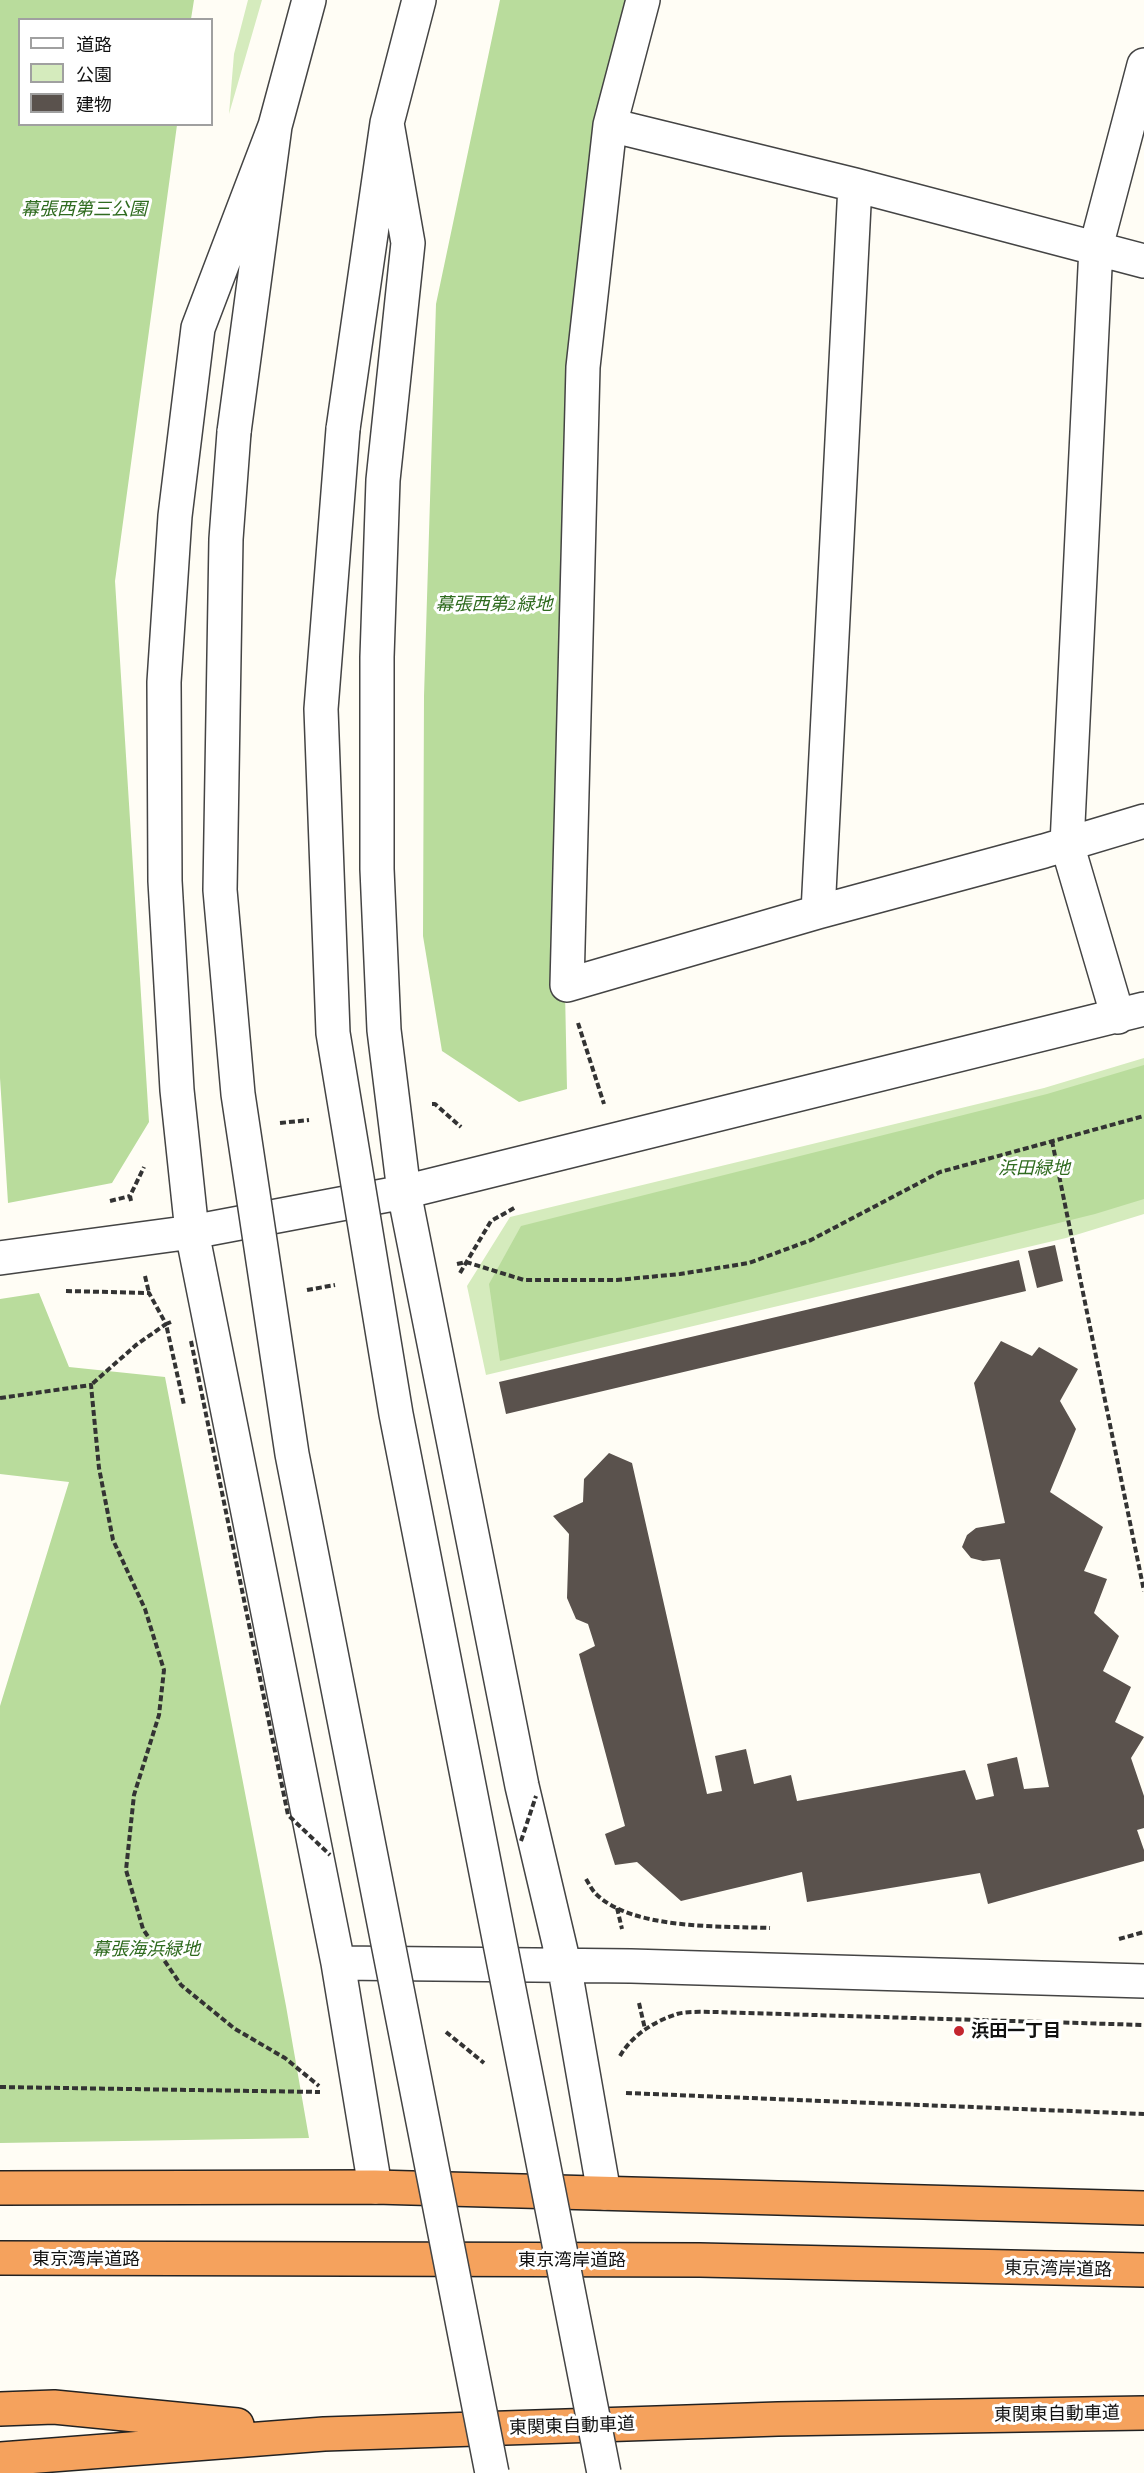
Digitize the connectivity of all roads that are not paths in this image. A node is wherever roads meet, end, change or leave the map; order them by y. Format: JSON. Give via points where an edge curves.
{"nodes":[{"id":1,"x":309,"y":0,"type":"edge"},
{"id":2,"x":418,"y":0,"type":"edge"},
{"id":3,"x":643,"y":0,"type":"edge"},
{"id":4,"x":1144,"y":65,"type":"edge"},
{"id":5,"x":387,"y":123,"type":"junction"},
{"id":6,"x":610,"y":125,"type":"junction"},
{"id":7,"x":275,"y":126,"type":"junction"},
{"id":8,"x":855,"y":185,"type":"junction"},
{"id":9,"x":1096,"y":247,"type":"junction"},
{"id":10,"x":1144,"y":261,"type":"edge"},
{"id":11,"x":1144,"y":821,"type":"edge"},
{"id":12,"x":1067,"y":844,"type":"junction"},
{"id":13,"x":818,"y":912,"type":"junction"},
{"id":14,"x":1131,"y":1013,"type":"edge"},
{"id":15,"x":404,"y":1192,"type":"junction"},
{"id":16,"x":192,"y":1232,"type":"junction"},
{"id":17,"x":0,"y":1258,"type":"edge"},
{"id":18,"x":338,"y":1963,"type":"junction"},
{"id":19,"x":564,"y":1964,"type":"junction"},
{"id":20,"x":1144,"y":1981,"type":"edge"},
{"id":21,"x":375,"y":2187,"type":"junction"},
{"id":22,"x":0,"y":2188,"type":"edge"},
{"id":23,"x":604,"y":2193,"type":"junction"},
{"id":24,"x":1144,"y":2208,"type":"edge"},
{"id":25,"x":0,"y":2258,"type":"edge"},
{"id":26,"x":1144,"y":2271,"type":"edge"},
{"id":27,"x":0,"y":2409,"type":"edge"},
{"id":28,"x":1144,"y":2412,"type":"edge"},
{"id":29,"x":324,"y":2434,"type":"junction"},
{"id":30,"x":0,"y":2459,"type":"edge"},
{"id":31,"x":492,"y":2473,"type":"edge"},
{"id":32,"x":604,"y":2473,"type":"edge"}],
"edges":[{"from":1,"to":7,"type":"street"},
{"from":2,"to":5,"type":"street"},
{"from":3,"to":6,"type":"street"},
{"from":4,"to":9,"type":"street"},
{"from":5,"to":15,"type":"street","via":[[408,243],[383,480],[377,657],[377,869],[384,1030]]},
{"from":5,"to":32,"type":"street","bridge":true,"via":[[343,429],[321,709],[333,1033],[396,1414]]},
{"from":6,"to":8,"type":"street"},
{"from":6,"to":13,"type":"street","via":[[583,367],[567,985]]},
{"from":7,"to":16,"type":"street","via":[[198,328],[174,527],[164,681],[165,881],[177,1090]]},
{"from":7,"to":31,"type":"street","bridge":true,"via":[[234,432],[226,539],[220,890],[238,1094],[292,1454]]},
{"from":8,"to":9,"type":"street"},
{"from":8,"to":13,"type":"street"},
{"from":9,"to":10,"type":"street"},
{"from":9,"to":12,"type":"street"},
{"from":11,"to":12,"type":"street"},
{"from":12,"to":13,"type":"street"},
{"from":12,"to":14,"type":"street"},
{"from":14,"to":15,"type":"street"},
{"from":15,"to":16,"type":"street"},
{"from":15,"to":19,"type":"street","via":[[522,1786]]},
{"from":16,"to":17,"type":"street"},
{"from":16,"to":18,"type":"street"},
{"from":18,"to":19,"type":"street"},
{"from":18,"to":21,"type":"street"},
{"from":19,"to":20,"type":"street"},
{"from":19,"to":23,"type":"street"},
{"from":21,"to":22,"type":"highway"},
{"from":21,"to":23,"type":"highway"},
{"from":23,"to":24,"type":"highway"},
{"from":25,"to":26,"type":"highway","name":"東京湾岸道路","bridge":true,"via":[[700,2260]]},
{"from":27,"to":29,"type":"highway","via":[[54,2407]]},
{"from":28,"to":29,"type":"highway","name":"東関東自動車道"},
{"from":29,"to":30,"type":"highway","name":"東関東自動車道"}]}
